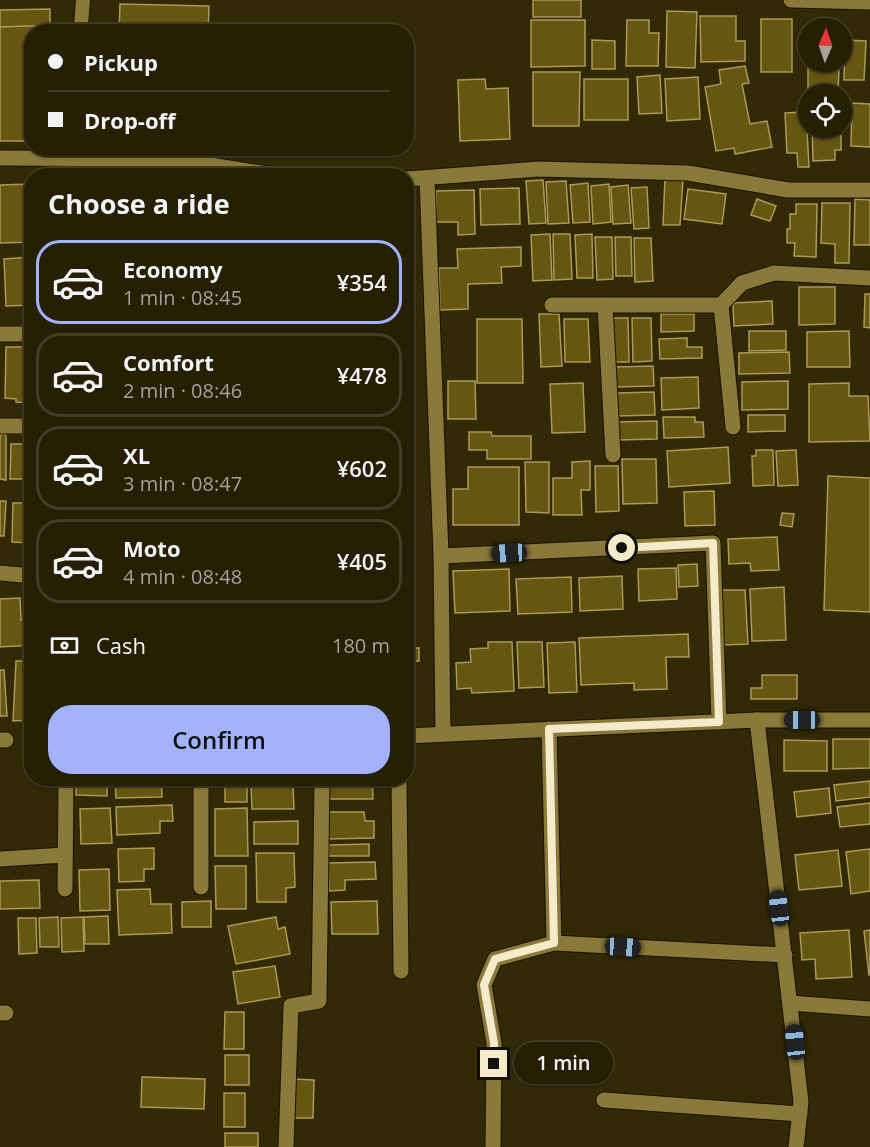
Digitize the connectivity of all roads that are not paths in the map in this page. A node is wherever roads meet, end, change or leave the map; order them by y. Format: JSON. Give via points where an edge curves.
{"nodes":[{"id":1,"x":83,"y":0,"type":"edge"},
{"id":2,"x":791,"y":0,"type":"edge"},
{"id":3,"x":870,"y":2,"type":"edge"},
{"id":4,"x":81,"y":24,"type":"edge"},
{"id":5,"x":31,"y":156,"type":"edge"},
{"id":6,"x":126,"y":156,"type":"edge"},
{"id":7,"x":0,"y":158,"type":"edge"},
{"id":8,"x":219,"y":168,"type":"edge"},
{"id":9,"x":427,"y":178,"type":"junction"},
{"id":10,"x":414,"y":179,"type":"edge"},
{"id":11,"x":870,"y":190,"type":"edge"},
{"id":12,"x":870,"y":278,"type":"edge"},
{"id":13,"x":721,"y":304,"type":"junction"},
{"id":14,"x":552,"y":305,"type":"dead end"},
{"id":15,"x":605,"y":305,"type":"junction"},
{"id":16,"x":0,"y":334,"type":"edge"},
{"id":17,"x":24,"y":334,"type":"edge"},
{"id":18,"x":0,"y":426,"type":"edge"},
{"id":19,"x":24,"y":426,"type":"edge"},
{"id":20,"x":734,"y":428,"type":"dead end"},
{"id":21,"x":613,"y":455,"type":"dead end"},
{"id":22,"x":441,"y":556,"type":"junction"},
{"id":23,"x":0,"y":573,"type":"edge"},
{"id":24,"x":24,"y":575,"type":"edge"},
{"id":25,"x":757,"y":720,"type":"junction"},
{"id":26,"x":870,"y":720,"type":"edge"},
{"id":27,"x":719,"y":722,"type":"junction"},
{"id":28,"x":549,"y":729,"type":"junction"},
{"id":29,"x":442,"y":735,"type":"junction"},
{"id":30,"x":414,"y":736,"type":"edge"},
{"id":31,"x":66,"y":786,"type":"edge"},
{"id":32,"x":201,"y":786,"type":"edge"},
{"id":33,"x":322,"y":786,"type":"edge"},
{"id":34,"x":399,"y":786,"type":"edge"},
{"id":35,"x":65,"y":855,"type":"junction"},
{"id":36,"x":0,"y":859,"type":"edge"},
{"id":37,"x":201,"y":887,"type":"dead end"},
{"id":38,"x":65,"y":889,"type":"dead end"},
{"id":39,"x":554,"y":943,"type":"junction"},
{"id":40,"x":785,"y":955,"type":"junction"},
{"id":41,"x":401,"y":971,"type":"dead end"},
{"id":42,"x":790,"y":1003,"type":"junction"},
{"id":43,"x":870,"y":1009,"type":"edge"},
{"id":44,"x":604,"y":1100,"type":"dead end"},
{"id":45,"x":800,"y":1114,"type":"junction"},
{"id":46,"x":286,"y":1147,"type":"edge"},
{"id":47,"x":493,"y":1147,"type":"edge"},
{"id":48,"x":796,"y":1147,"type":"edge"}],
"edges":[{"from":1,"to":4,"type":"lane"},
{"from":2,"to":3,"type":"street"},
{"from":5,"to":7,"type":"street"},
{"from":6,"to":8,"type":"street","via":[[174,159]]},
{"from":9,"to":10,"type":"street"},
{"from":9,"to":11,"type":"street","via":[[538,169],[688,173],[788,190]]},
{"from":9,"to":22,"type":"street"},
{"from":12,"to":13,"type":"street","via":[[774,273],[742,283]]},
{"from":13,"to":15,"type":"street"},
{"from":13,"to":20,"type":"street"},
{"from":14,"to":15,"type":"street"},
{"from":15,"to":21,"type":"street"},
{"from":16,"to":17,"type":"street"},
{"from":18,"to":19,"type":"street"},
{"from":22,"to":27,"type":"street","via":[[713,543]]},
{"from":22,"to":29,"type":"street"},
{"from":23,"to":24,"type":"street"},
{"from":25,"to":26,"type":"street"},
{"from":25,"to":27,"type":"street"},
{"from":25,"to":40,"type":"street"},
{"from":27,"to":28,"type":"street"},
{"from":28,"to":29,"type":"street"},
{"from":28,"to":39,"type":"street"},
{"from":29,"to":30,"type":"street"},
{"from":31,"to":35,"type":"street"},
{"from":32,"to":37,"type":"street"},
{"from":33,"to":46,"type":"street","via":[[319,1001],[291,1006]]},
{"from":34,"to":41,"type":"street"},
{"from":35,"to":36,"type":"street"},
{"from":35,"to":38,"type":"street"},
{"from":39,"to":40,"type":"street"},
{"from":39,"to":47,"type":"street","via":[[495,959],[484,985],[494,1043]]},
{"from":40,"to":42,"type":"street"},
{"from":42,"to":43,"type":"street"},
{"from":42,"to":45,"type":"street"},
{"from":44,"to":45,"type":"street"},
{"from":45,"to":48,"type":"street"}]}
